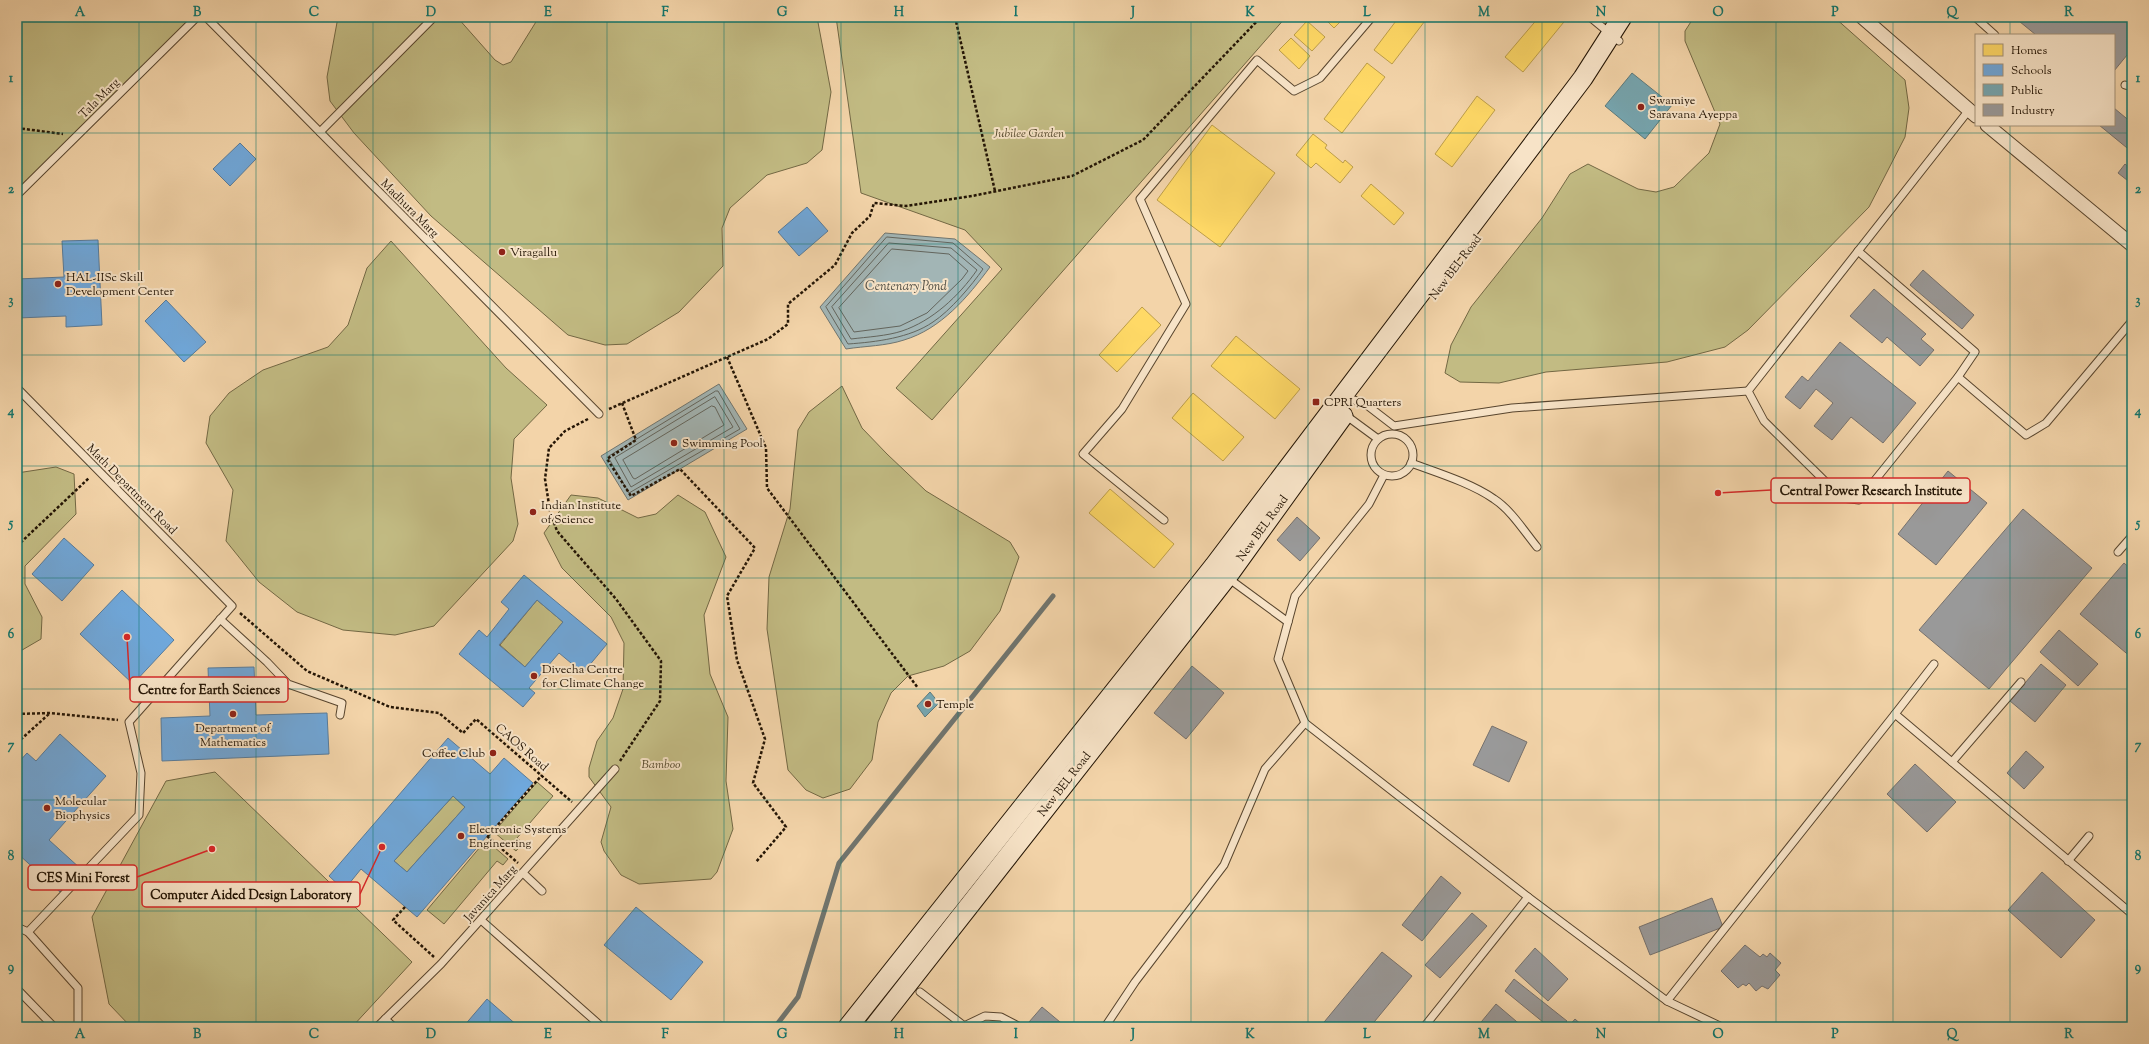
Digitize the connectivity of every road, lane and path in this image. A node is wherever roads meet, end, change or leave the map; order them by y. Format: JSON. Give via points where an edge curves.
{"nodes":[{"id":1,"x":197,"y":17,"type":"edge"},
{"id":2,"x":206,"y":17,"type":"edge"},
{"id":3,"x":434,"y":17,"type":"edge"},
{"id":4,"x":955,"y":17,"type":"edge"},
{"id":5,"x":1261,"y":17,"type":"edge"},
{"id":6,"x":1372,"y":17,"type":"edge"},
{"id":7,"x":1590,"y":17,"type":"edge"},
{"id":8,"x":1622,"y":17,"type":"edge"},
{"id":9,"x":1636,"y":17,"type":"edge"},
{"id":10,"x":1862,"y":17,"type":"edge"},
{"id":11,"x":1975,"y":17,"type":"edge"},
{"id":12,"x":1994,"y":34,"type":"edge"},
{"id":13,"x":1615,"y":37,"type":"junction"},
{"id":14,"x":1972,"y":113,"type":"edge"},
{"id":15,"x":1988,"y":126,"type":"edge"},
{"id":16,"x":17,"y":128,"type":"edge"},
{"id":17,"x":320,"y":132,"type":"junction"},
{"id":18,"x":78,"y":136,"type":"junction"},
{"id":19,"x":995,"y":191,"type":"junction"},
{"id":20,"x":17,"y":195,"type":"edge"},
{"id":21,"x":2132,"y":245,"type":"edge"},
{"id":22,"x":1858,"y":251,"type":"junction"},
{"id":23,"x":2132,"y":321,"type":"edge"},
{"id":24,"x":727,"y":357,"type":"junction"},
{"id":25,"x":1958,"y":377,"type":"junction"},
{"id":26,"x":17,"y":388,"type":"edge"},
{"id":27,"x":1748,"y":391,"type":"junction"},
{"id":28,"x":622,"y":403,"type":"junction"},
{"id":29,"x":1349,"y":407,"type":"junction"},
{"id":30,"x":599,"y":414,"type":"junction"},
{"id":31,"x":1378,"y":439,"type":"junction"},
{"id":32,"x":1411,"y":463,"type":"junction"},
{"id":33,"x":97,"y":470,"type":"junction"},
{"id":34,"x":1384,"y":474,"type":"junction"},
{"id":35,"x":1164,"y":520,"type":"dead end"},
{"id":36,"x":2132,"y":536,"type":"edge"},
{"id":37,"x":17,"y":546,"type":"edge"},
{"id":38,"x":1536,"y":547,"type":"dead end"},
{"id":39,"x":2118,"y":552,"type":"dead end"},
{"id":40,"x":1220,"y":572,"type":"junction"},
{"id":41,"x":232,"y":606,"type":"junction"},
{"id":42,"x":220,"y":620,"type":"junction"},
{"id":43,"x":1288,"y":622,"type":"junction"},
{"id":44,"x":1934,"y":664,"type":"dead end"},
{"id":45,"x":2021,"y":682,"type":"dead end"},
{"id":46,"x":918,"y":688,"type":"dead end"},
{"id":47,"x":50,"y":712,"type":"junction"},
{"id":48,"x":17,"y":714,"type":"edge"},
{"id":49,"x":1895,"y":714,"type":"junction"},
{"id":50,"x":340,"y":715,"type":"dead end"},
{"id":51,"x":129,"y":722,"type":"junction"},
{"id":52,"x":1305,"y":724,"type":"junction"},
{"id":53,"x":17,"y":743,"type":"edge"},
{"id":54,"x":1952,"y":762,"type":"junction"},
{"id":55,"x":615,"y":769,"type":"joint"},
{"id":56,"x":542,"y":775,"type":"junction"},
{"id":57,"x":580,"y":809,"type":"junction"},
{"id":58,"x":2089,"y":836,"type":"dead end"},
{"id":59,"x":2068,"y":861,"type":"junction"},
{"id":60,"x":756,"y":862,"type":"dead end"},
{"id":61,"x":525,"y":871,"type":"junction"},
{"id":62,"x":542,"y":891,"type":"dead end"},
{"id":63,"x":1528,"y":897,"type":"junction"},
{"id":64,"x":405,"y":907,"type":"dead end"},
{"id":65,"x":2132,"y":914,"type":"edge"},
{"id":66,"x":481,"y":920,"type":"junction"},
{"id":67,"x":17,"y":927,"type":"edge"},
{"id":68,"x":28,"y":932,"type":"junction"},
{"id":69,"x":441,"y":964,"type":"junction"},
{"id":70,"x":17,"y":989,"type":"edge"},
{"id":71,"x":920,"y":992,"type":"dead end"},
{"id":72,"x":1667,"y":1001,"type":"junction"},
{"id":73,"x":385,"y":1019,"type":"junction"},
{"id":74,"x":963,"y":1026,"type":"edge"},
{"id":75,"x":54,"y":1027,"type":"edge"},
{"id":76,"x":78,"y":1027,"type":"edge"},
{"id":77,"x":377,"y":1027,"type":"edge"},
{"id":78,"x":394,"y":1027,"type":"edge"},
{"id":79,"x":602,"y":1027,"type":"edge"},
{"id":80,"x":848,"y":1027,"type":"edge"},
{"id":81,"x":874,"y":1027,"type":"edge"},
{"id":82,"x":1020,"y":1027,"type":"edge"},
{"id":83,"x":1105,"y":1027,"type":"edge"},
{"id":84,"x":1424,"y":1027,"type":"edge"},
{"id":85,"x":1722,"y":1027,"type":"edge"}],
"edges":[{"from":1,"to":18,"type":"lane","name":"Tala Marg"},
{"from":2,"to":17,"type":"lane","name":"Madhura Marg"},
{"from":3,"to":17,"type":"lane"},
{"from":4,"to":19,"type":"path"},
{"from":5,"to":19,"type":"path","via":[[1143,140],[1072,176]]},
{"from":6,"to":35,"type":"lane","via":[[1320,78],[1294,91],[1256,60],[1140,199],[1186,304],[1122,409],[1083,454]]},
{"from":7,"to":13,"type":"lane"},
{"from":8,"to":13,"type":"main road","name":"New BEL Road"},
{"from":9,"to":13,"type":"main road","name":"New BEL Road"},
{"from":10,"to":14,"type":"street"},
{"from":11,"to":12,"type":"lane"},
{"from":13,"to":29,"type":"main road","name":"New BEL Road","via":[[1584,93]]},
{"from":13,"to":40,"type":"main road","name":"New BEL Road"},
{"from":14,"to":22,"type":"lane"},
{"from":15,"to":21,"type":"street"},
{"from":16,"to":18,"type":"path"},
{"from":17,"to":30,"type":"lane","name":"Madhura Marg"},
{"from":18,"to":20,"type":"lane","name":"Tala Marg"},
{"from":19,"to":24,"type":"path","via":[[898,206],[874,203],[870,216],[852,234],[835,265],[788,304],[788,324],[768,339]]},
{"from":22,"to":25,"type":"lane","via":[[1975,352]]},
{"from":22,"to":27,"type":"lane"},
{"from":23,"to":25,"type":"lane","via":[[2046,423],[2026,435]]},
{"from":24,"to":28,"type":"path"},
{"from":24,"to":46,"type":"path","via":[[766,448],[767,488]]},
{"from":25,"to":27,"type":"lane","via":[[1859,500],[1842,498],[1764,421]]},
{"from":26,"to":33,"type":"lane","name":"Math Department Road"},
{"from":27,"to":29,"type":"lane","via":[[1512,408],[1394,426],[1368,406]]},
{"from":28,"to":30,"type":"path"},
{"from":28,"to":60,"type":"path","via":[[636,440],[607,459],[630,496],[680,469],[755,548],[727,596],[737,660],[765,739],[753,783],[786,827]]},
{"from":29,"to":31,"type":"lane"},
{"from":29,"to":40,"type":"main road","name":"New BEL Road"},
{"from":30,"to":55,"type":"path","via":[[565,431],[549,448],[545,479],[550,511],[557,530],[616,599],[661,661],[660,701]]},
{"from":31,"to":32,"type":"lane","via":[[1391,434],[1404,438],[1412,449]]},
{"from":31,"to":34,"type":"lane","via":[[1371,458],[1378,471]]},
{"from":32,"to":34,"type":"lane","via":[[1403,473],[1391,476]]},
{"from":32,"to":38,"type":"lane","via":[[1454,479],[1494,499],[1516,520]]},
{"from":33,"to":37,"type":"path"},
{"from":33,"to":41,"type":"lane","name":"Math Department Road"},
{"from":34,"to":43,"type":"lane","via":[[1369,504],[1295,596]]},
{"from":36,"to":39,"type":"lane"},
{"from":40,"to":43,"type":"lane"},
{"from":40,"to":80,"type":"main road"},
{"from":40,"to":81,"type":"main road","name":"New BEL Road"},
{"from":41,"to":42,"type":"lane"},
{"from":41,"to":56,"type":"path","name":"CAOS Road","via":[[307,671],[390,707],[439,713],[463,733],[476,719]]},
{"from":42,"to":50,"type":"lane","via":[[288,684],[342,703]]},
{"from":42,"to":51,"type":"lane"},
{"from":43,"to":52,"type":"lane","via":[[1278,659]]},
{"from":44,"to":49,"type":"lane"},
{"from":45,"to":54,"type":"lane"},
{"from":47,"to":48,"type":"path"},
{"from":47,"to":51,"type":"path"},
{"from":47,"to":53,"type":"path"},
{"from":49,"to":54,"type":"lane"},
{"from":49,"to":72,"type":"lane"},
{"from":51,"to":68,"type":"lane","via":[[141,773],[139,815]]},
{"from":52,"to":63,"type":"lane"},
{"from":52,"to":83,"type":"lane","via":[[1265,770],[1224,866],[1135,982]]},
{"from":54,"to":59,"type":"lane"},
{"from":55,"to":57,"type":"lane","name":"Javanica Marg"},
{"from":56,"to":57,"type":"path","name":"CAOS Road"},
{"from":56,"to":61,"type":"path","via":[[488,836]]},
{"from":57,"to":61,"type":"lane","name":"Javanica Marg"},
{"from":58,"to":59,"type":"lane"},
{"from":59,"to":65,"type":"lane"},
{"from":61,"to":62,"type":"lane"},
{"from":61,"to":66,"type":"lane","name":"Javanica Marg"},
{"from":63,"to":72,"type":"lane"},
{"from":63,"to":84,"type":"lane"},
{"from":64,"to":69,"type":"path","via":[[393,920]]},
{"from":66,"to":69,"type":"lane","name":"Javanica Marg"},
{"from":66,"to":79,"type":"lane"},
{"from":67,"to":68,"type":"lane"},
{"from":68,"to":76,"type":"lane","via":[[78,988]]},
{"from":69,"to":73,"type":"lane","name":"Javanica Marg"},
{"from":70,"to":75,"type":"lane"},
{"from":71,"to":74,"type":"lane"},
{"from":72,"to":85,"type":"lane"},
{"from":73,"to":77,"type":"lane","name":"Javanica Marg"},
{"from":73,"to":78,"type":"lane"},
{"from":74,"to":82,"type":"lane","via":[[985,1016],[1001,1017]]}]}
